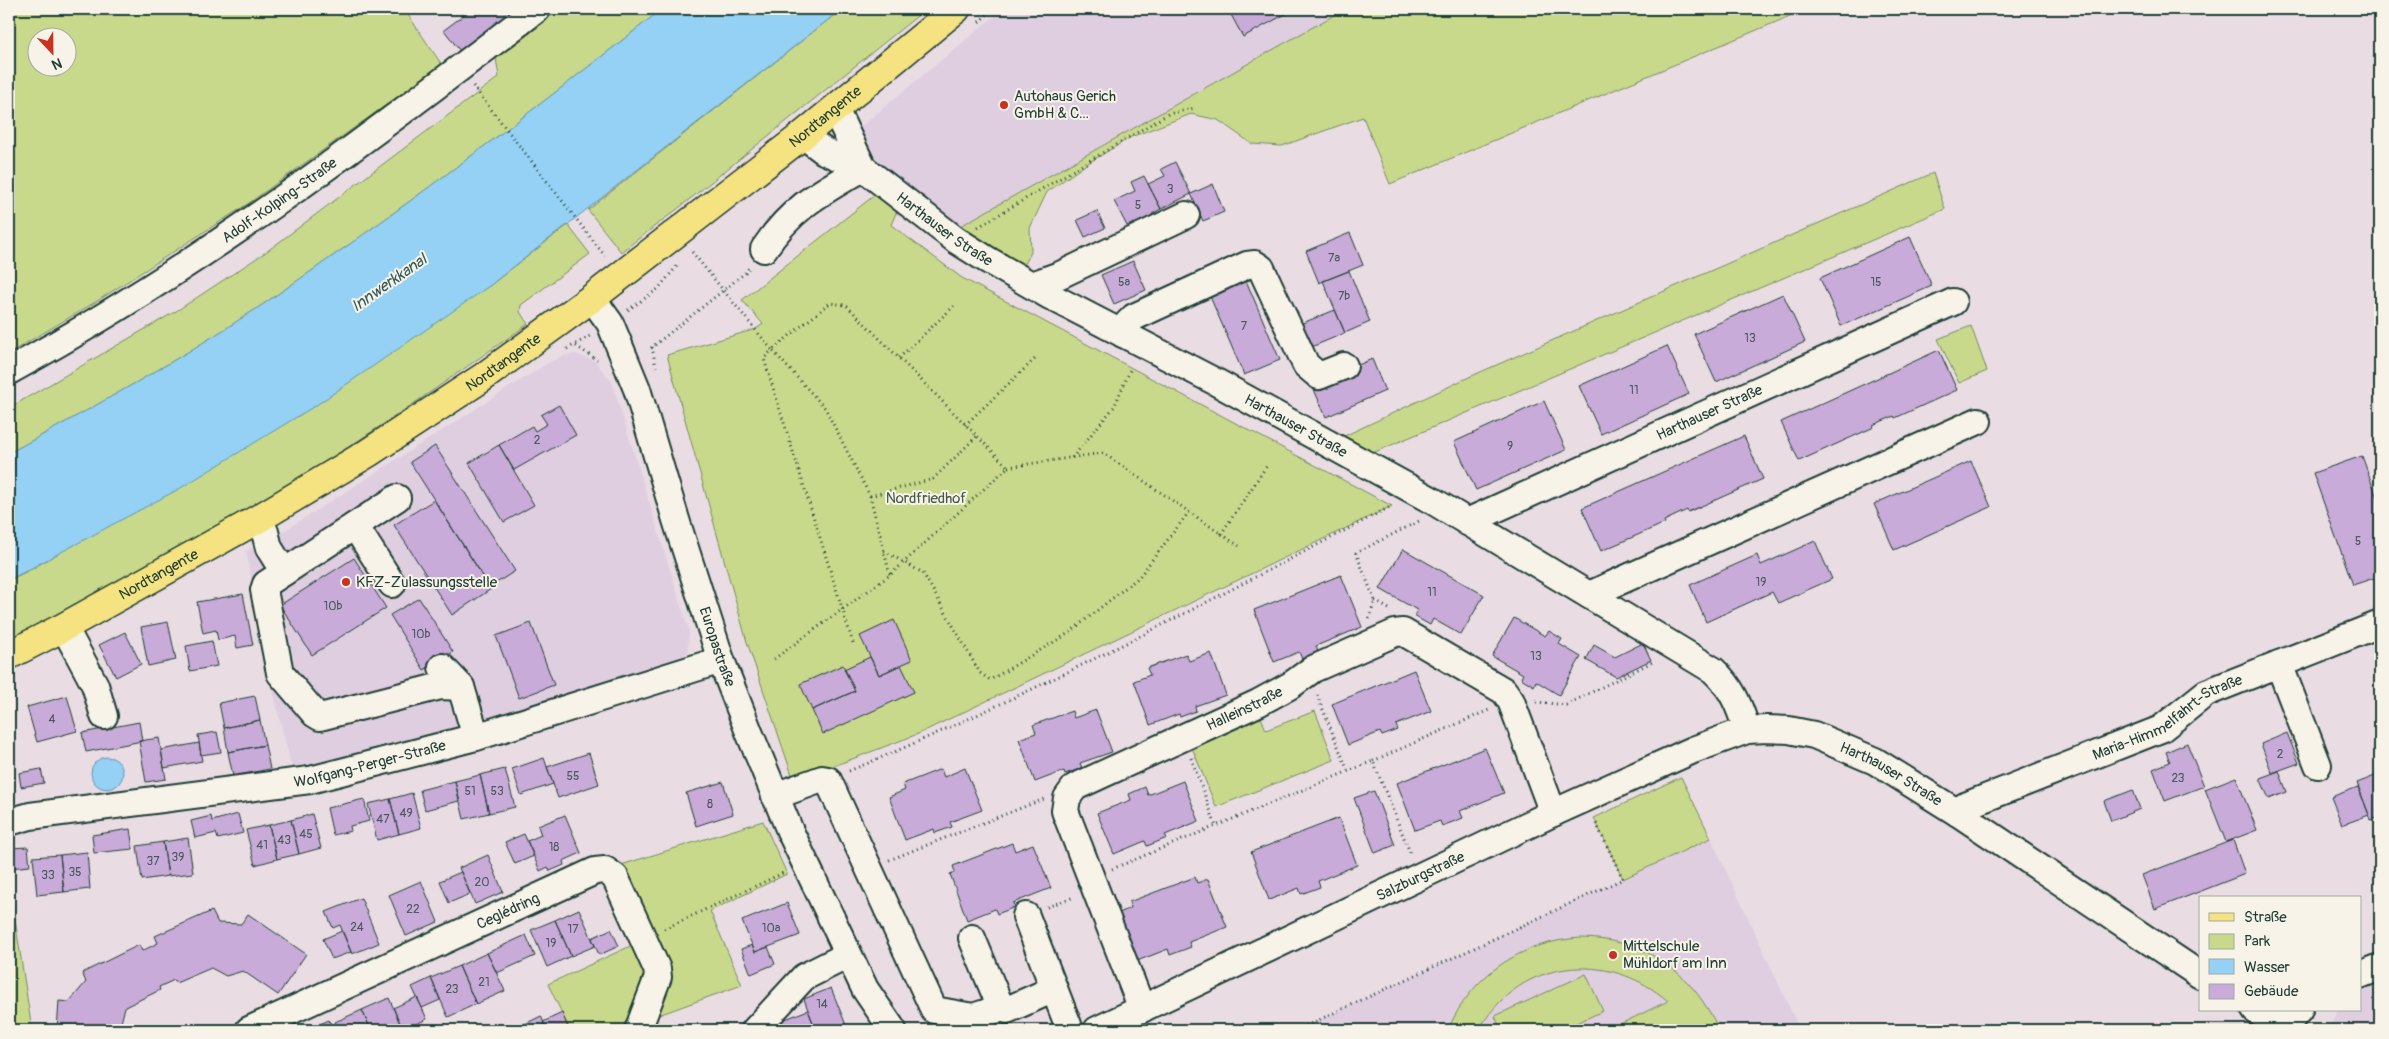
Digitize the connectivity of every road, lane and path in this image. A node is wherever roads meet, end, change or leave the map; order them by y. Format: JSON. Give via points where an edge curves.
{"nodes":[{"id":1,"x":536,"y":9,"type":"edge"},
{"id":2,"x":956,"y":9,"type":"edge"},
{"id":3,"x":486,"y":103,"type":"dead end"},
{"id":4,"x":1195,"y":108,"type":"dead end"},
{"id":5,"x":835,"y":109,"type":"junction"},
{"id":6,"x":803,"y":135,"type":"junction"},
{"id":7,"x":863,"y":168,"type":"junction"},
{"id":8,"x":1186,"y":215,"type":"dead end"},
{"id":9,"x":594,"y":240,"type":"dead end"},
{"id":10,"x":956,"y":240,"type":"junction"},
{"id":11,"x":764,"y":249,"type":"joint"},
{"id":12,"x":691,"y":252,"type":"dead end"},
{"id":13,"x":1032,"y":285,"type":"junction"},
{"id":14,"x":723,"y":289,"type":"junction"},
{"id":15,"x":592,"y":298,"type":"junction"},
{"id":16,"x":1952,"y":302,"type":"dead end"},
{"id":17,"x":954,"y":306,"type":"dead end"},
{"id":18,"x":1123,"y":334,"type":"junction"},
{"id":19,"x":772,"y":350,"type":"junction"},
{"id":20,"x":899,"y":358,"type":"junction"},
{"id":21,"x":1036,"y":358,"type":"dead end"},
{"id":22,"x":1344,"y":366,"type":"dead end"},
{"id":23,"x":1131,"y":368,"type":"dead end"},
{"id":24,"x":630,"y":370,"type":"junction"},
{"id":25,"x":9,"y":371,"type":"edge"},
{"id":26,"x":1978,"y":421,"type":"dead end"},
{"id":27,"x":965,"y":425,"type":"junction"},
{"id":28,"x":976,"y":436,"type":"junction"},
{"id":29,"x":1072,"y":458,"type":"junction"},
{"id":30,"x":1268,"y":464,"type":"dead end"},
{"id":31,"x":1008,"y":468,"type":"junction"},
{"id":32,"x":1418,"y":493,"type":"junction"},
{"id":33,"x":870,"y":496,"type":"junction"},
{"id":34,"x":397,"y":498,"type":"dead end"},
{"id":35,"x":1189,"y":512,"type":"junction"},
{"id":36,"x":1421,"y":518,"type":"dead end"},
{"id":37,"x":258,"y":519,"type":"junction"},
{"id":38,"x":1467,"y":522,"type":"junction"},
{"id":39,"x":355,"y":526,"type":"junction"},
{"id":40,"x":1221,"y":534,"type":"junction"},
{"id":41,"x":1239,"y":546,"type":"dead end"},
{"id":42,"x":884,"y":551,"type":"junction"},
{"id":43,"x":903,"y":563,"type":"junction"},
{"id":44,"x":284,"y":572,"type":"junction"},
{"id":45,"x":890,"y":575,"type":"junction"},
{"id":46,"x":392,"y":584,"type":"dead end"},
{"id":47,"x":1589,"y":595,"type":"junction"},
{"id":48,"x":841,"y":610,"type":"junction"},
{"id":49,"x":2380,"y":624,"type":"edge"},
{"id":50,"x":64,"y":627,"type":"junction"},
{"id":51,"x":853,"y":643,"type":"dead end"},
{"id":52,"x":1357,"y":649,"type":"junction"},
{"id":53,"x":1679,"y":649,"type":"junction"},
{"id":54,"x":9,"y":654,"type":"edge"},
{"id":55,"x":774,"y":659,"type":"dead end"},
{"id":56,"x":721,"y":660,"type":"junction"},
{"id":57,"x":2279,"y":664,"type":"junction"},
{"id":58,"x":442,"y":666,"type":"dead end"},
{"id":59,"x":1308,"y":672,"type":"junction"},
{"id":60,"x":461,"y":687,"type":"junction"},
{"id":61,"x":1511,"y":701,"type":"junction"},
{"id":62,"x":104,"y":716,"type":"dead end"},
{"id":63,"x":1747,"y":730,"type":"junction"},
{"id":64,"x":476,"y":736,"type":"junction"},
{"id":65,"x":1183,"y":737,"type":"junction"},
{"id":66,"x":1373,"y":761,"type":"junction"},
{"id":67,"x":2318,"y":765,"type":"dead end"},
{"id":68,"x":1348,"y":771,"type":"junction"},
{"id":69,"x":828,"y":780,"type":"junction"},
{"id":70,"x":775,"y":796,"type":"junction"},
{"id":71,"x":1067,"y":798,"type":"junction"},
{"id":72,"x":1553,"y":813,"type":"junction"},
{"id":73,"x":1958,"y":813,"type":"junction"},
{"id":74,"x":1594,"y":818,"type":"dead end"},
{"id":75,"x":9,"y":822,"type":"edge"},
{"id":76,"x":1216,"y":826,"type":"junction"},
{"id":77,"x":1411,"y":856,"type":"dead end"},
{"id":78,"x":805,"y":863,"type":"junction"},
{"id":79,"x":869,"y":868,"type":"junction"},
{"id":80,"x":1093,"y":883,"type":"junction"},
{"id":81,"x":1026,"y":916,"type":"joint"},
{"id":82,"x":643,"y":938,"type":"junction"},
{"id":83,"x":972,"y":938,"type":"dead end"},
{"id":84,"x":848,"y":955,"type":"junction"},
{"id":85,"x":2380,"y":967,"type":"edge"},
{"id":86,"x":2199,"y":974,"type":"edge"},
{"id":87,"x":2362,"y":974,"type":"edge"},
{"id":88,"x":1054,"y":989,"type":"junction"},
{"id":89,"x":865,"y":990,"type":"junction"},
{"id":90,"x":1001,"y":1008,"type":"junction"},
{"id":91,"x":1142,"y":1008,"type":"junction"},
{"id":92,"x":2259,"y":1012,"type":"edge"},
{"id":93,"x":9,"y":1013,"type":"edge"},
{"id":94,"x":2289,"y":1023,"type":"edge"},
{"id":95,"x":12,"y":1030,"type":"edge"},
{"id":96,"x":249,"y":1030,"type":"edge"},
{"id":97,"x":638,"y":1030,"type":"edge"},
{"id":98,"x":755,"y":1030,"type":"edge"},
{"id":99,"x":877,"y":1030,"type":"edge"},
{"id":100,"x":894,"y":1030,"type":"edge"},
{"id":101,"x":1070,"y":1030,"type":"edge"},
{"id":102,"x":1097,"y":1030,"type":"edge"},
{"id":103,"x":1296,"y":1030,"type":"edge"}],
"edges":[{"from":1,"to":25,"type":"street","name":"Adolf-Kolping-Straße","via":[[244,225],[182,267]]},
{"from":2,"to":5,"type":"main road","name":"Nordtangente"},
{"from":3,"to":9,"type":"path"},
{"from":4,"to":10,"type":"path","via":[[1168,114],[1129,135]]},
{"from":5,"to":6,"type":"main road","name":"Nordtangente"},
{"from":5,"to":7,"type":"street","name":"Harthauser Straße"},
{"from":6,"to":7,"type":"street","name":"Harthauser Straße","via":[[824,151]]},
{"from":6,"to":15,"type":"main road","name":"Nordtangente"},
{"from":7,"to":10,"type":"street","name":"Harthauser Straße"},
{"from":7,"to":11,"type":"street","via":[[817,194],[779,227]]},
{"from":8,"to":13,"type":"street"},
{"from":10,"to":13,"type":"street","name":"Harthauser Straße"},
{"from":11,"to":14,"type":"path","via":[[745,273]]},
{"from":12,"to":14,"type":"path"},
{"from":13,"to":18,"type":"street","name":"Harthauser Straße"},
{"from":14,"to":19,"type":"path"},
{"from":14,"to":24,"type":"path","via":[[652,347]]},
{"from":15,"to":24,"type":"street","name":"Europastraße","via":[[610,323]]},
{"from":15,"to":37,"type":"main road","name":"Nordtangente","via":[[385,443]]},
{"from":16,"to":38,"type":"street","name":"Harthauser Straße"},
{"from":17,"to":20,"type":"path"},
{"from":18,"to":22,"type":"street","via":[[1134,317],[1247,264],[1254,264],[1262,268],[1306,365],[1320,376]]},
{"from":18,"to":32,"type":"street","name":"Harthauser Straße"},
{"from":19,"to":20,"type":"path","via":[[830,303],[846,305]]},
{"from":19,"to":33,"type":"path","via":[[825,408]]},
{"from":19,"to":48,"type":"path","via":[[764,359]]},
{"from":20,"to":27,"type":"path"},
{"from":21,"to":27,"type":"path"},
{"from":23,"to":29,"type":"path","via":[[1114,407]]},
{"from":24,"to":56,"type":"street","name":"Europastraße"},
{"from":26,"to":47,"type":"street"},
{"from":27,"to":28,"type":"path"},
{"from":28,"to":31,"type":"path"},
{"from":28,"to":33,"type":"path","via":[[933,479]]},
{"from":29,"to":31,"type":"path"},
{"from":29,"to":35,"type":"path","via":[[1103,453]]},
{"from":30,"to":40,"type":"path"},
{"from":31,"to":43,"type":"path"},
{"from":32,"to":38,"type":"street","name":"Harthauser Straße"},
{"from":32,"to":69,"type":"path","via":[[1129,641]]},
{"from":33,"to":42,"type":"path"},
{"from":34,"to":39,"type":"street"},
{"from":35,"to":40,"type":"path"},
{"from":35,"to":43,"type":"path","via":[[1138,577],[1069,634],[990,680],[980,673],[923,573]]},
{"from":36,"to":52,"type":"path","via":[[1414,525],[1356,553],[1375,601]]},
{"from":37,"to":44,"type":"street","via":[[269,548]]},
{"from":37,"to":50,"type":"main road","name":"Nordtangente"},
{"from":38,"to":47,"type":"street","name":"Harthauser Straße"},
{"from":39,"to":44,"type":"street"},
{"from":39,"to":46,"type":"street"},
{"from":40,"to":41,"type":"path"},
{"from":42,"to":43,"type":"path"},
{"from":42,"to":45,"type":"path"},
{"from":43,"to":45,"type":"path"},
{"from":44,"to":60,"type":"street","via":[[266,584],[264,590],[280,673],[315,714],[320,717],[441,686]]},
{"from":45,"to":48,"type":"path"},
{"from":47,"to":53,"type":"street","name":"Harthauser Straße"},
{"from":48,"to":51,"type":"path"},
{"from":48,"to":55,"type":"path"},
{"from":49,"to":57,"type":"street","name":"Maria-Himmelfahrt-Straße"},
{"from":50,"to":54,"type":"main road","name":"Nordtangente"},
{"from":50,"to":62,"type":"street","via":[[95,685]]},
{"from":52,"to":59,"type":"street","name":"Halleinstraße"},
{"from":52,"to":61,"type":"street","name":"Halleinstraße","via":[[1403,632],[1504,691]]},
{"from":53,"to":61,"type":"path","via":[[1566,705]]},
{"from":53,"to":63,"type":"street","name":"Harthauser Straße","via":[[1726,682],[1740,707]]},
{"from":56,"to":64,"type":"street","name":"Wolfgang-Perger-Straße"},
{"from":56,"to":70,"type":"street","name":"Europastraße"},
{"from":57,"to":67,"type":"street"},
{"from":57,"to":73,"type":"street","name":"Maria-Himmelfahrt-Straße","via":[[2206,693],[2161,729],[1966,806]]},
{"from":58,"to":60,"type":"street"},
{"from":59,"to":65,"type":"street","name":"Halleinstraße","via":[[1258,703]]},
{"from":59,"to":68,"type":"path"},
{"from":60,"to":64,"type":"street"},
{"from":61,"to":66,"type":"path"},
{"from":61,"to":72,"type":"street","name":"Halleinstraße"},
{"from":63,"to":72,"type":"street","name":"Salzburgstraße","via":[[1693,750]]},
{"from":63,"to":73,"type":"street","name":"Harthauser Straße","via":[[1790,730],[1814,735],[1874,761]]},
{"from":64,"to":75,"type":"street","name":"Wolfgang-Perger-Straße","via":[[310,780],[30,816]]},
{"from":65,"to":71,"type":"street","name":"Halleinstraße","via":[[1075,787]]},
{"from":65,"to":76,"type":"path"},
{"from":66,"to":68,"type":"path"},
{"from":66,"to":77,"type":"path"},
{"from":68,"to":76,"type":"path"},
{"from":69,"to":70,"type":"street","via":[[822,779]]},
{"from":69,"to":79,"type":"street"},
{"from":70,"to":78,"type":"street","name":"Europastraße"},
{"from":71,"to":79,"type":"path","via":[[1041,799]]},
{"from":71,"to":80,"type":"street","via":[[1065,811]]},
{"from":72,"to":91,"type":"street","name":"Salzburgstraße"},
{"from":73,"to":86,"type":"street","name":"Harthauser Straße"},
{"from":74,"to":103,"type":"path","via":[[1623,879]]},
{"from":76,"to":80,"type":"path"},
{"from":78,"to":82,"type":"path"},
{"from":78,"to":84,"type":"street","name":"Europastraße"},
{"from":79,"to":90,"type":"street","via":[[934,1010],[973,1017]]},
{"from":80,"to":81,"type":"path"},
{"from":80,"to":91,"type":"street"},
{"from":81,"to":88,"type":"street"},
{"from":82,"to":96,"type":"street","name":"Ceglédring","via":[[614,877],[605,870],[596,871]]},
{"from":82,"to":97,"type":"street","name":"Ceglédring","via":[[658,977]]},
{"from":83,"to":90,"type":"street"},
{"from":84,"to":89,"type":"street","name":"Europastraße"},
{"from":84,"to":98,"type":"street","via":[[804,977]]},
{"from":85,"to":87,"type":"street"},
{"from":88,"to":90,"type":"street","via":[[1007,1010]]},
{"from":88,"to":101,"type":"street"},
{"from":89,"to":99,"type":"street","name":"Europastraße"},
{"from":89,"to":100,"type":"street","name":"Europastraße"},
{"from":91,"to":102,"type":"street","name":"Salzburgstraße"},
{"from":92,"to":94,"type":"street"},
{"from":93,"to":95,"type":"path"}]}
